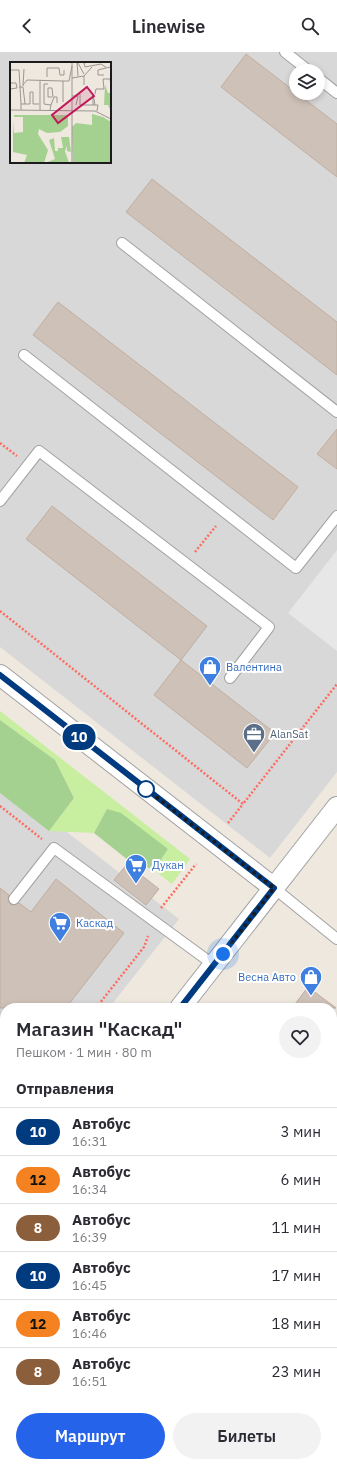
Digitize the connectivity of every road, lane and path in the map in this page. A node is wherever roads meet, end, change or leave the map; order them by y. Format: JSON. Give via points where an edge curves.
{"nodes":[{"id":1,"x":285,"y":52,"type":"edge"},
{"id":2,"x":300,"y":64,"type":"edge"},
{"id":3,"x":325,"y":84,"type":"edge"},
{"id":4,"x":337,"y":93,"type":"edge"},
{"id":5,"x":122,"y":243,"type":"dead end"},
{"id":6,"x":24,"y":355,"type":"dead end"},
{"id":7,"x":337,"y":412,"type":"edge"},
{"id":8,"x":0,"y":443,"type":"edge"},
{"id":9,"x":28,"y":465,"type":"junction"},
{"id":10,"x":0,"y":501,"type":"edge"},
{"id":11,"x":226,"y":513,"type":"junction"},
{"id":12,"x":337,"y":516,"type":"edge"},
{"id":13,"x":186,"y":563,"type":"junction"},
{"id":14,"x":0,"y":611,"type":"edge"},
{"id":15,"x":0,"y":675,"type":"edge"},
{"id":16,"x":230,"y":678,"type":"dead end"},
{"id":17,"x":337,"y":684,"type":"edge"},
{"id":18,"x":243,"y":804,"type":"junction"},
{"id":19,"x":0,"y":806,"type":"edge"},
{"id":20,"x":337,"y":807,"type":"edge"},
{"id":21,"x":228,"y":822,"type":"dead end"},
{"id":22,"x":54,"y":848,"type":"junction"},
{"id":23,"x":196,"y":864,"type":"dead end"},
{"id":24,"x":274,"y":888,"type":"junction"},
{"id":25,"x":14,"y":899,"type":"dead end"},
{"id":26,"x":153,"y":920,"type":"junction"},
{"id":27,"x":337,"y":939,"type":"edge"},
{"id":28,"x":214,"y":965,"type":"junction"},
{"id":29,"x":100,"y":1003,"type":"edge"},
{"id":30,"x":184,"y":1003,"type":"edge"}],
"edges":[{"from":1,"to":2,"type":"lane"},
{"from":3,"to":4,"type":"lane"},
{"from":5,"to":7,"type":"lane"},
{"from":6,"to":11,"type":"lane"},
{"from":8,"to":9,"type":"path"},
{"from":9,"to":10,"type":"lane"},
{"from":9,"to":13,"type":"lane","via":[[39,451]]},
{"from":11,"to":12,"type":"lane","via":[[296,568]]},
{"from":11,"to":13,"type":"path"},
{"from":13,"to":16,"type":"lane","via":[[269,627]]},
{"from":14,"to":18,"type":"path"},
{"from":15,"to":24,"type":"street"},
{"from":17,"to":18,"type":"path"},
{"from":18,"to":21,"type":"path"},
{"from":19,"to":22,"type":"path"},
{"from":20,"to":24,"type":"street"},
{"from":22,"to":25,"type":"lane"},
{"from":22,"to":26,"type":"lane"},
{"from":23,"to":26,"type":"path"},
{"from":24,"to":27,"type":"lane"},
{"from":24,"to":28,"type":"street"},
{"from":26,"to":28,"type":"lane"},
{"from":26,"to":29,"type":"path","via":[[144,947]]},
{"from":28,"to":30,"type":"street"}]}
